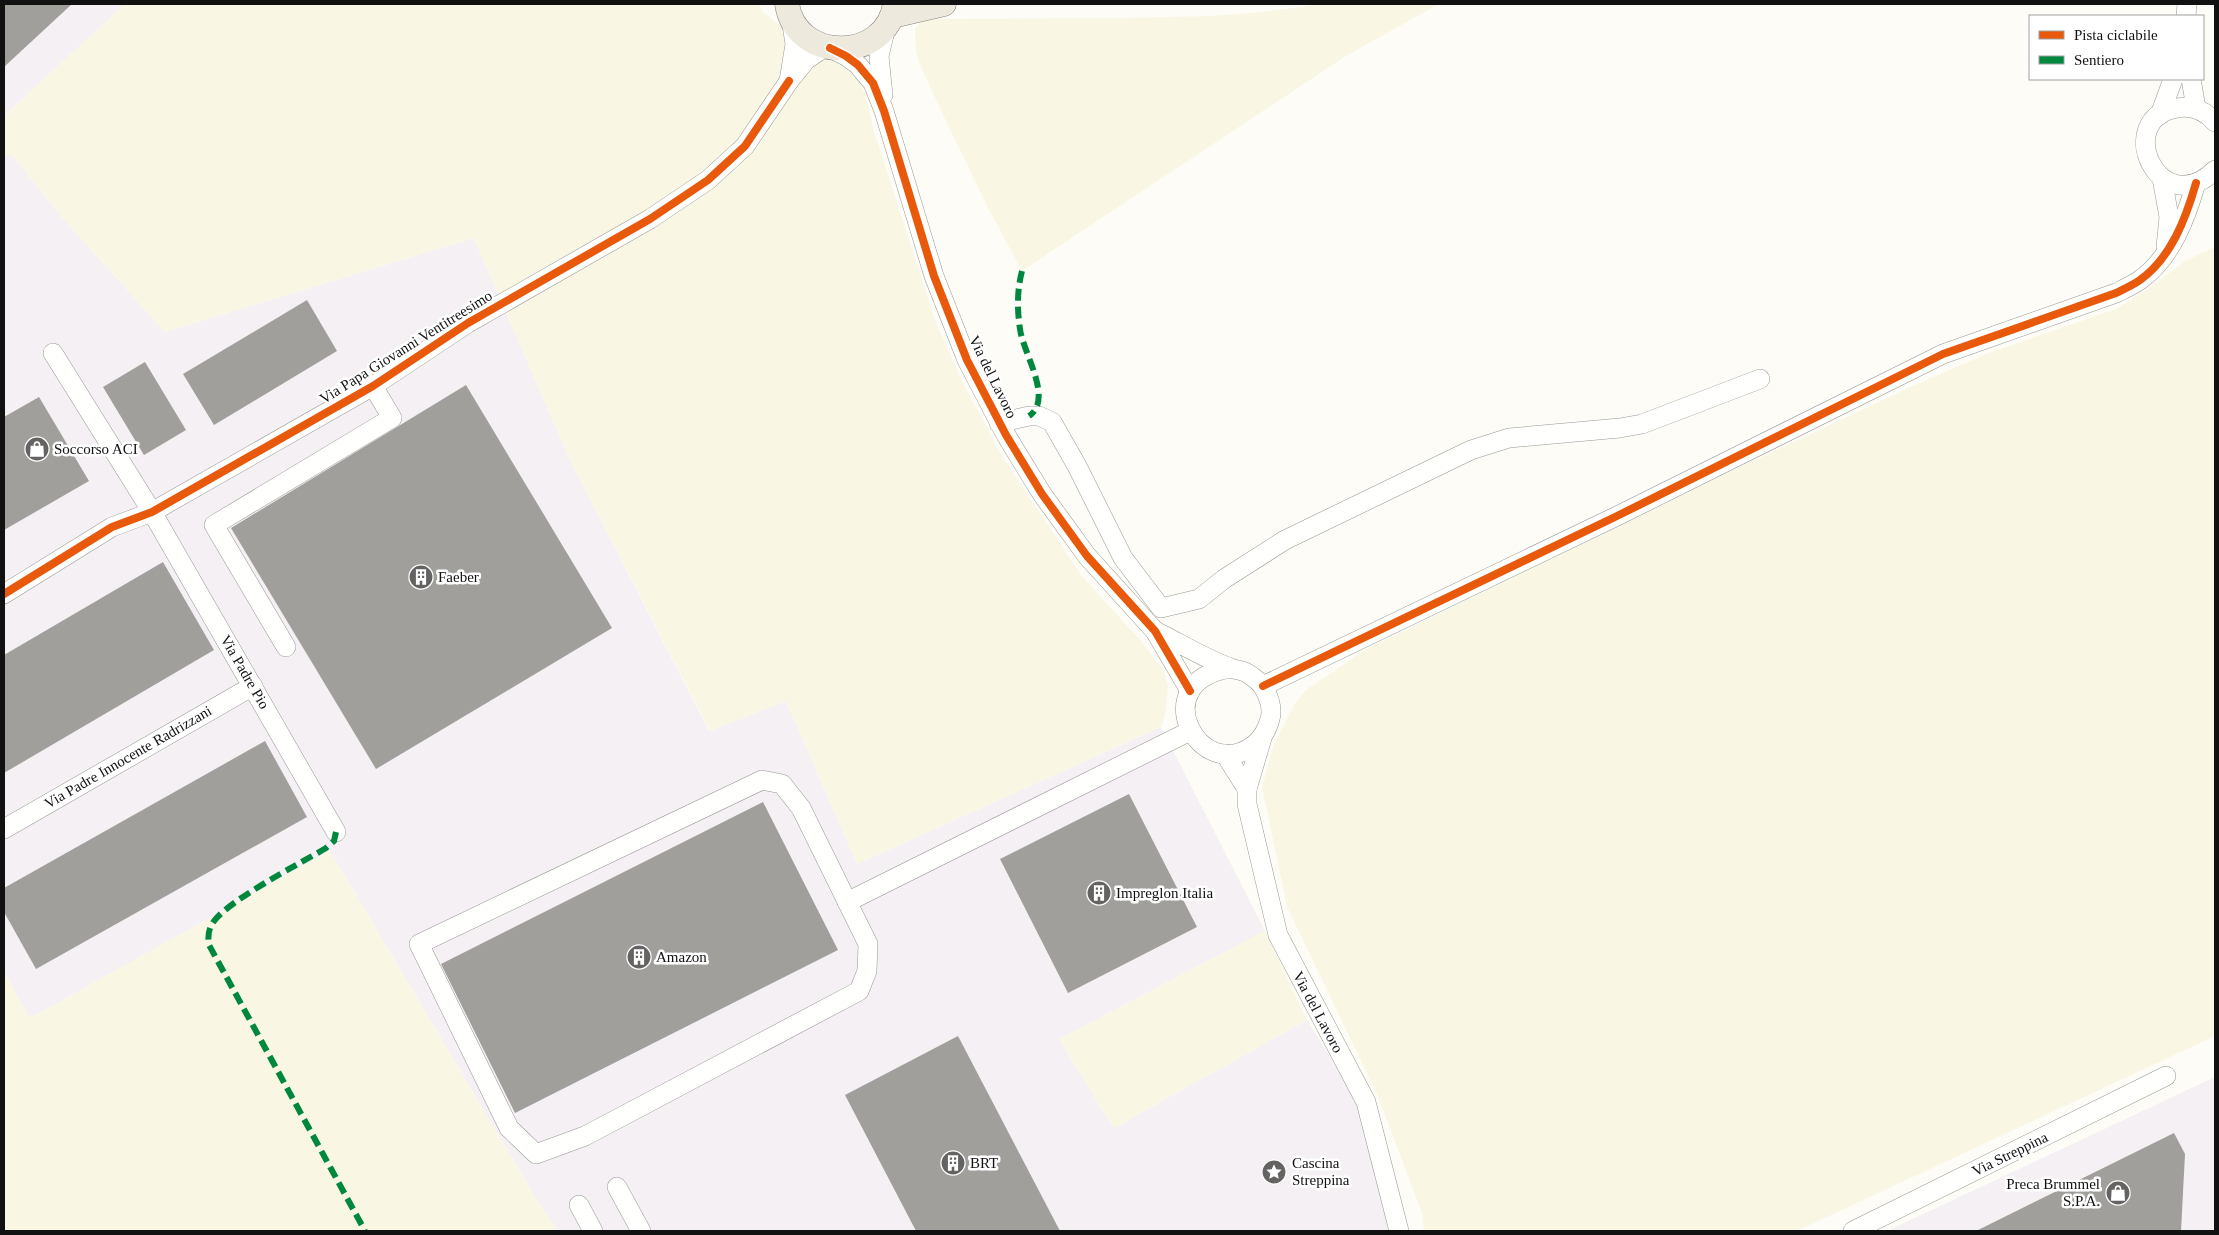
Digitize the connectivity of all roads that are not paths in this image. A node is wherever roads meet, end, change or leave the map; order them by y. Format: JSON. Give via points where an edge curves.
{"nodes":[{"id":1,"x":944,"y":4,"type":"edge"},
{"id":2,"x":789,"y":11,"type":"edge"},
{"id":3,"x":891,"y":16,"type":"edge"},
{"id":4,"x":827,"y":48,"type":"junction"},
{"id":5,"x":2172,"y":80,"type":"edge"},
{"id":6,"x":2191,"y":80,"type":"edge"},
{"id":7,"x":789,"y":81,"type":"junction"},
{"id":8,"x":2196,"y":108,"type":"junction"},
{"id":9,"x":884,"y":111,"type":"junction"},
{"id":10,"x":2160,"y":115,"type":"junction"},
{"id":11,"x":2215,"y":122,"type":"edge"},
{"id":12,"x":2215,"y":170,"type":"edge"},
{"id":13,"x":2162,"y":178,"type":"junction"},
{"id":14,"x":2196,"y":183,"type":"junction"},
{"id":15,"x":2166,"y":253,"type":"junction"},
{"id":16,"x":53,"y":353,"type":"dead end"},
{"id":17,"x":1760,"y":379,"type":"dead end"},
{"id":18,"x":373,"y":386,"type":"junction"},
{"id":19,"x":1000,"y":423,"type":"junction"},
{"id":20,"x":152,"y":512,"type":"junction"},
{"id":21,"x":4,"y":594,"type":"edge"},
{"id":22,"x":1161,"y":608,"type":"junction"},
{"id":23,"x":1152,"y":628,"type":"junction"},
{"id":24,"x":286,"y":647,"type":"dead end"},
{"id":25,"x":1231,"y":668,"type":"junction"},
{"id":26,"x":253,"y":686,"type":"junction"},
{"id":27,"x":1262,"y":686,"type":"junction"},
{"id":28,"x":1190,"y":691,"type":"junction"},
{"id":29,"x":1190,"y":731,"type":"junction"},
{"id":30,"x":1262,"y":738,"type":"junction"},
{"id":31,"x":1225,"y":754,"type":"junction"},
{"id":32,"x":1247,"y":789,"type":"junction"},
{"id":33,"x":4,"y":829,"type":"edge"},
{"id":34,"x":336,"y":832,"type":"dead end"},
{"id":35,"x":847,"y":902,"type":"junction"},
{"id":36,"x":2166,"y":1076,"type":"dead end"},
{"id":37,"x":617,"y":1187,"type":"dead end"},
{"id":38,"x":579,"y":1205,"type":"dead end"},
{"id":39,"x":593,"y":1231,"type":"edge"},
{"id":40,"x":641,"y":1231,"type":"edge"},
{"id":41,"x":1399,"y":1231,"type":"edge"},
{"id":42,"x":1853,"y":1231,"type":"edge"}],
"edges":[{"from":1,"to":3,"type":"main road"},
{"from":2,"to":4,"type":"main road","via":[[807,38]]},
{"from":2,"to":7,"type":"street","name":"Via Papa Giovanni Ventitreesimo","via":[[795,44]]},
{"from":3,"to":4,"type":"main road","via":[[877,36],[861,46],[843,50]]},
{"from":3,"to":9,"type":"street","name":"Via del Lavoro","via":[[879,56]]},
{"from":4,"to":7,"type":"street","name":"Via Papa Giovanni Ventitreesimo","via":[[806,60]]},
{"from":4,"to":9,"type":"street","name":"Via del Lavoro","via":[[846,56],[865,72]]},
{"from":5,"to":10,"type":"street"},
{"from":6,"to":8,"type":"street"},
{"from":7,"to":18,"type":"street","name":"Via Papa Giovanni Ventitreesimo","via":[[745,146],[708,180],[650,219],[468,323]]},
{"from":8,"to":10,"type":"street","via":[[2172,108]]},
{"from":8,"to":11,"type":"street"},
{"from":9,"to":19,"type":"street","name":"Via del Lavoro","via":[[934,276],[967,360]]},
{"from":10,"to":13,"type":"street","via":[[2152,123],[2145,146],[2147,159]]},
{"from":12,"to":14,"type":"street"},
{"from":13,"to":14,"type":"street","via":[[2184,185]]},
{"from":13,"to":15,"type":"street","via":[[2169,217]]},
{"from":14,"to":15,"type":"street","via":[[2187,215]]},
{"from":15,"to":27,"type":"street","via":[[2141,280],[2116,293],[1943,354],[1615,517]]},
{"from":16,"to":20,"type":"street","name":"Via Padre Pio"},
{"from":17,"to":22,"type":"street","via":[[1642,424],[1509,438],[1471,450],[1285,540],[1224,578],[1199,599]]},
{"from":18,"to":20,"type":"street","name":"Via Papa Giovanni Ventitreesimo"},
{"from":18,"to":24,"type":"street","via":[[392,418],[214,525]]},
{"from":19,"to":22,"type":"street","via":[[1029,416],[1039,416],[1052,422],[1119,552]]},
{"from":19,"to":23,"type":"street","name":"Via del Lavoro","via":[[1042,494],[1082,548]]},
{"from":20,"to":21,"type":"street","name":"Via Papa Giovanni Ventitreesimo","via":[[112,527]]},
{"from":20,"to":26,"type":"street","name":"Via Padre Pio"},
{"from":22,"to":23,"type":"street"},
{"from":23,"to":25,"type":"street","name":"Via del Lavoro"},
{"from":23,"to":28,"type":"street","name":"Via del Lavoro"},
{"from":25,"to":27,"type":"street","name":"Via del Lavoro","via":[[1247,673]]},
{"from":25,"to":28,"type":"street","via":[[1200,678]]},
{"from":26,"to":33,"type":"street","name":"Via Padre Innocente Radrizzani"},
{"from":26,"to":34,"type":"street","name":"Via Padre Pio"},
{"from":27,"to":30,"type":"street","name":"Via del Lavoro","via":[[1270,700],[1271,715]]},
{"from":28,"to":29,"type":"street","via":[[1185,715]]},
{"from":29,"to":31,"type":"street","via":[[1212,751]]},
{"from":29,"to":35,"type":"street"},
{"from":30,"to":31,"type":"street","via":[[1254,746]]},
{"from":30,"to":32,"type":"street","name":"Via del Lavoro"},
{"from":31,"to":32,"type":"street","name":"Via del Lavoro"},
{"from":32,"to":41,"type":"street","name":"Via del Lavoro","via":[[1247,804],[1278,935],[1366,1102]]},
{"from":35,"to":35,"type":"street","via":[[868,944],[867,971],[859,991],[585,1136],[536,1154],[509,1128],[419,944],[762,780],[782,784],[801,808]]},
{"from":36,"to":42,"type":"street","name":"Via Streppina"},
{"from":37,"to":40,"type":"street"},
{"from":38,"to":39,"type":"street"}]}
